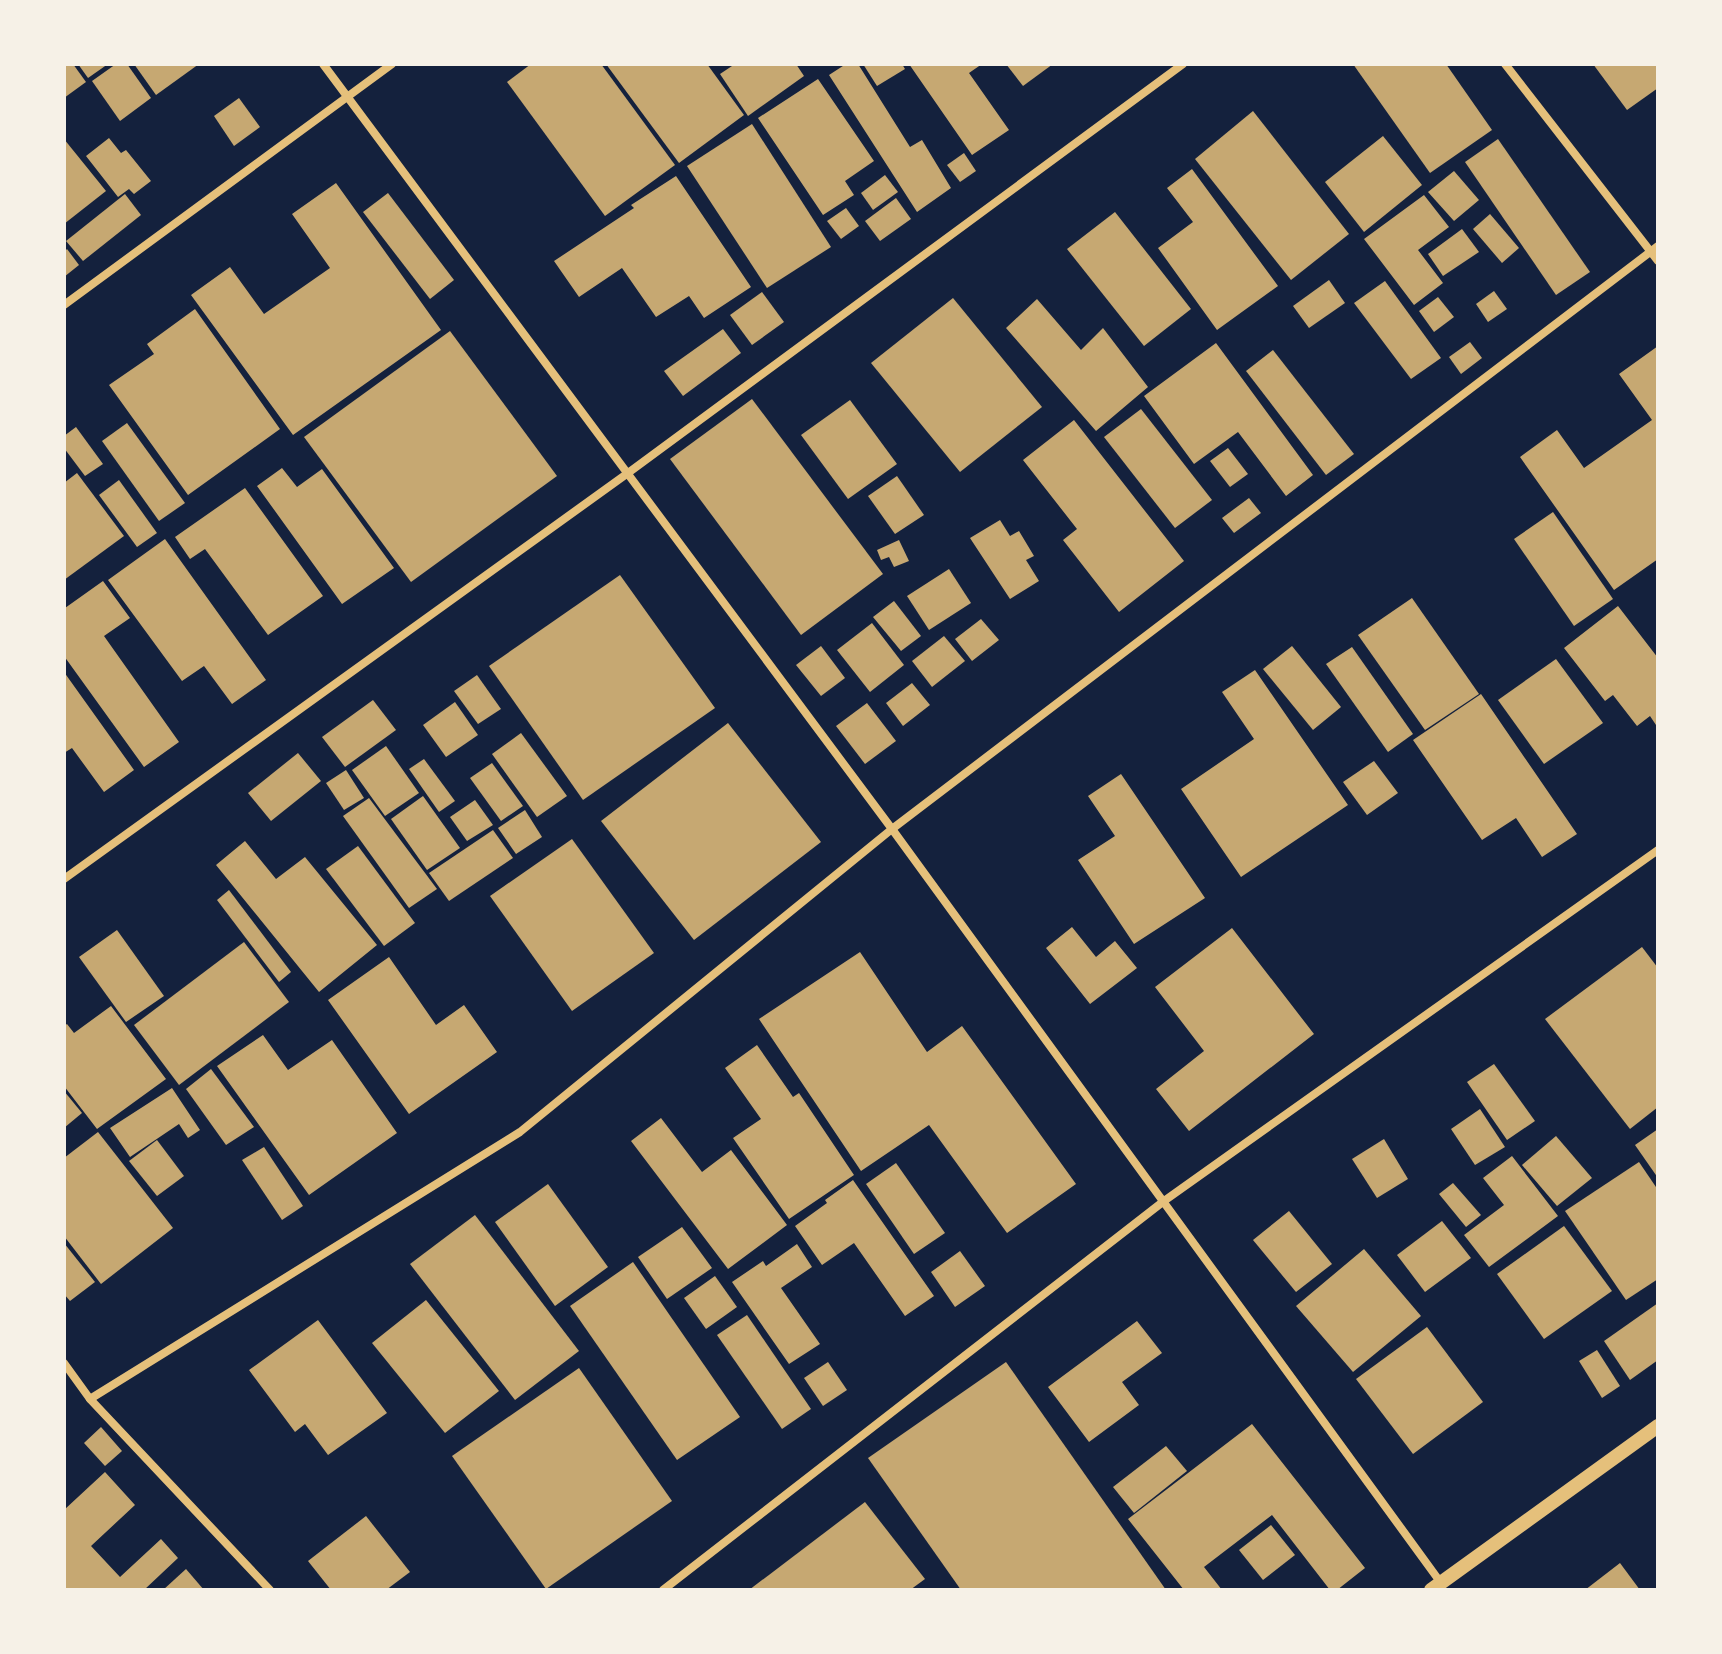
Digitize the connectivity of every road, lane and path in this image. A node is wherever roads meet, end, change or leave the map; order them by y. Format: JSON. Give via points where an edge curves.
{"nodes":[{"id":1,"x":323,"y":64,"type":"edge"},
{"id":2,"x":392,"y":64,"type":"edge"},
{"id":3,"x":1183,"y":64,"type":"edge"},
{"id":4,"x":1505,"y":64,"type":"edge"},
{"id":5,"x":347,"y":97,"type":"junction"},
{"id":6,"x":1654,"y":249,"type":"edge"},
{"id":7,"x":1658,"y":261,"type":"edge"},
{"id":8,"x":64,"y":305,"type":"edge"},
{"id":9,"x":628,"y":473,"type":"junction"},
{"id":10,"x":892,"y":829,"type":"junction"},
{"id":11,"x":1658,"y":850,"type":"edge"},
{"id":12,"x":64,"y":879,"type":"edge"},
{"id":13,"x":1164,"y":1201,"type":"junction"},
{"id":14,"x":64,"y":1363,"type":"edge"},
{"id":15,"x":90,"y":1399,"type":"junction"},
{"id":16,"x":1658,"y":1426,"type":"edge"},
{"id":17,"x":1436,"y":1586,"type":"edge"},
{"id":18,"x":270,"y":1590,"type":"edge"},
{"id":19,"x":663,"y":1590,"type":"edge"}],
"edges":[{"from":1,"to":5,"type":"street"},
{"from":2,"to":5,"type":"street"},
{"from":3,"to":9,"type":"street"},
{"from":4,"to":6,"type":"street"},
{"from":5,"to":8,"type":"street"},
{"from":5,"to":9,"type":"street"},
{"from":6,"to":7,"type":"street"},
{"from":6,"to":10,"type":"street"},
{"from":9,"to":10,"type":"street"},
{"from":9,"to":12,"type":"street"},
{"from":10,"to":13,"type":"street"},
{"from":10,"to":15,"type":"street","via":[[520,1132]]},
{"from":11,"to":13,"type":"street"},
{"from":13,"to":17,"type":"street"},
{"from":13,"to":19,"type":"street"},
{"from":14,"to":15,"type":"street"},
{"from":15,"to":18,"type":"street"},
{"from":16,"to":17,"type":"street"}]}
